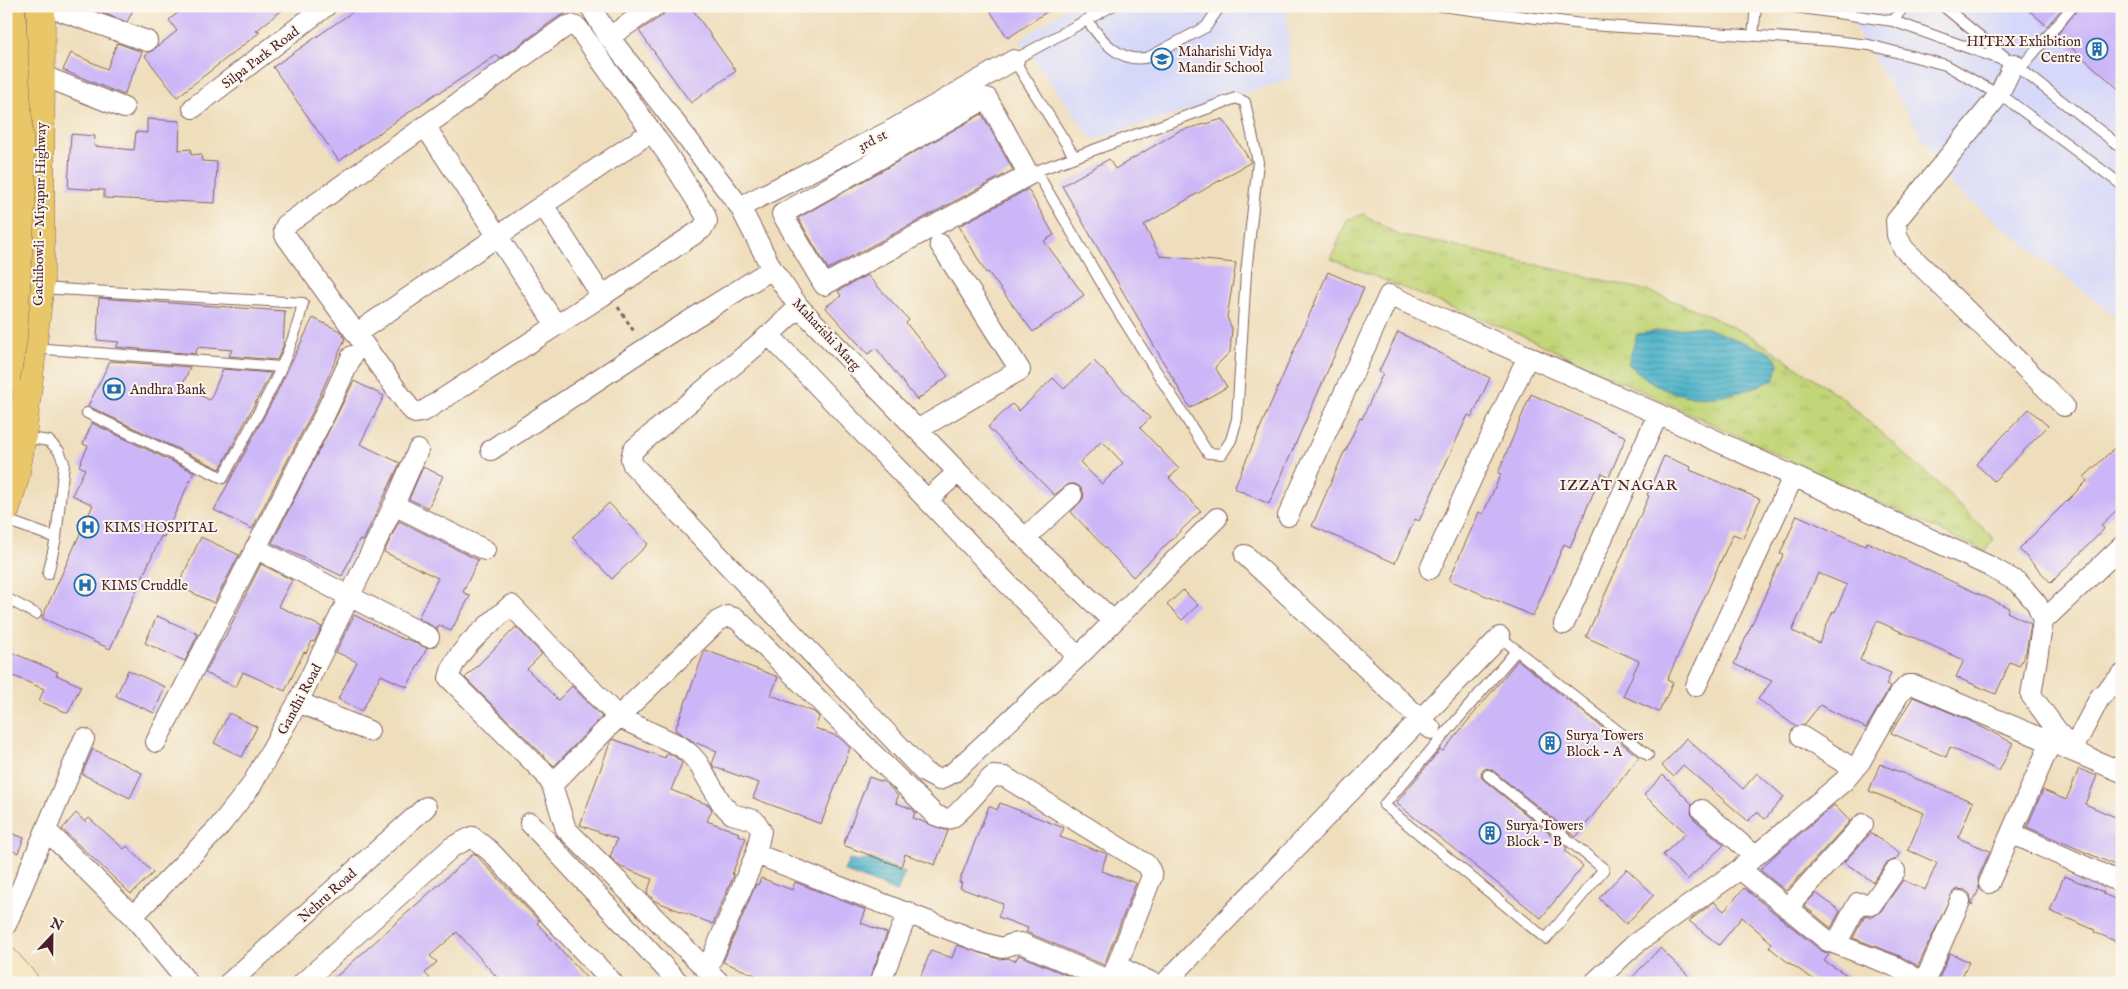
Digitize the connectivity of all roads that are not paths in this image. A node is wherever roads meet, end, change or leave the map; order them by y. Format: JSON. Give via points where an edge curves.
{"nodes":[{"id":1,"x":11,"y":6,"type":"edge"},
{"id":2,"x":41,"y":6,"type":"edge"},
{"id":3,"x":47,"y":6,"type":"edge"},
{"id":4,"x":326,"y":6,"type":"edge"},
{"id":5,"x":590,"y":6,"type":"edge"},
{"id":6,"x":655,"y":6,"type":"edge"},
{"id":7,"x":1112,"y":6,"type":"edge"},
{"id":8,"x":1220,"y":6,"type":"edge"},
{"id":9,"x":1441,"y":6,"type":"edge"},
{"id":10,"x":1756,"y":6,"type":"edge"},
{"id":11,"x":1788,"y":6,"type":"edge"},
{"id":12,"x":1904,"y":6,"type":"edge"},
{"id":13,"x":1943,"y":6,"type":"edge"},
{"id":14,"x":2073,"y":6,"type":"edge"},
{"id":15,"x":1087,"y":20,"type":"junction"},
{"id":16,"x":1893,"y":21,"type":"junction"},
{"id":17,"x":1752,"y":36,"type":"junction"},
{"id":18,"x":609,"y":37,"type":"junction"},
{"id":19,"x":147,"y":41,"type":"dead end"},
{"id":20,"x":6,"y":57,"type":"edge"},
{"id":21,"x":1007,"y":63,"type":"junction"},
{"id":22,"x":2017,"y":66,"type":"junction"},
{"id":23,"x":41,"y":70,"type":"junction"},
{"id":24,"x":1999,"y":95,"type":"junction"},
{"id":25,"x":660,"y":104,"type":"junction"},
{"id":26,"x":124,"y":108,"type":"dead end"},
{"id":27,"x":193,"y":108,"type":"dead end"},
{"id":28,"x":646,"y":125,"type":"junction"},
{"id":29,"x":426,"y":126,"type":"junction"},
{"id":30,"x":685,"y":136,"type":"junction"},
{"id":31,"x":889,"y":142,"type":"junction"},
{"id":32,"x":2122,"y":148,"type":"edge"},
{"id":33,"x":666,"y":152,"type":"junction"},
{"id":34,"x":1074,"y":156,"type":"junction"},
{"id":35,"x":2122,"y":185,"type":"edge"},
{"id":36,"x":543,"y":205,"type":"junction"},
{"id":37,"x":740,"y":207,"type":"junction"},
{"id":38,"x":497,"y":237,"type":"junction"},
{"id":39,"x":940,"y":244,"type":"dead end"},
{"id":40,"x":772,"y":269,"type":"junction"},
{"id":41,"x":40,"y":288,"type":"junction"},
{"id":42,"x":605,"y":294,"type":"junction"},
{"id":43,"x":799,"y":307,"type":"junction"},
{"id":44,"x":556,"y":325,"type":"junction"},
{"id":45,"x":357,"y":333,"type":"junction"},
{"id":46,"x":769,"y":335,"type":"junction"},
{"id":47,"x":32,"y":348,"type":"junction"},
{"id":48,"x":352,"y":356,"type":"dead end"},
{"id":49,"x":1528,"y":356,"type":"junction"},
{"id":50,"x":281,"y":367,"type":"junction"},
{"id":51,"x":6,"y":378,"type":"edge"},
{"id":52,"x":2064,"y":406,"type":"dead end"},
{"id":53,"x":87,"y":413,"type":"dead end"},
{"id":54,"x":1658,"y":414,"type":"junction"},
{"id":55,"x":917,"y":430,"type":"junction"},
{"id":56,"x":22,"y":437,"type":"junction"},
{"id":57,"x":418,"y":450,"type":"dead end"},
{"id":58,"x":491,"y":450,"type":"dead end"},
{"id":59,"x":958,"y":472,"type":"junction"},
{"id":60,"x":1793,"y":477,"type":"junction"},
{"id":61,"x":1072,"y":495,"type":"dead end"},
{"id":62,"x":927,"y":500,"type":"junction"},
{"id":63,"x":394,"y":505,"type":"junction"},
{"id":64,"x":6,"y":509,"type":"edge"},
{"id":65,"x":1288,"y":516,"type":"dead end"},
{"id":66,"x":1217,"y":518,"type":"dead end"},
{"id":67,"x":6,"y":520,"type":"edge"},
{"id":68,"x":56,"y":538,"type":"junction"},
{"id":69,"x":1025,"y":538,"type":"junction"},
{"id":70,"x":2122,"y":546,"type":"edge"},
{"id":71,"x":255,"y":548,"type":"junction"},
{"id":72,"x":485,"y":550,"type":"dead end"},
{"id":73,"x":1245,"y":555,"type":"dead end"},
{"id":74,"x":1430,"y":569,"type":"dead end"},
{"id":75,"x":48,"y":574,"type":"dead end"},
{"id":76,"x":350,"y":597,"type":"junction"},
{"id":77,"x":6,"y":598,"type":"edge"},
{"id":78,"x":36,"y":614,"type":"dead end"},
{"id":79,"x":1113,"y":621,"type":"junction"},
{"id":80,"x":2043,"y":621,"type":"junction"},
{"id":81,"x":1564,"y":624,"type":"dead end"},
{"id":82,"x":1500,"y":636,"type":"joint"},
{"id":83,"x":429,"y":637,"type":"dead end"},
{"id":84,"x":1517,"y":650,"type":"junction"},
{"id":85,"x":1078,"y":657,"type":"junction"},
{"id":86,"x":2122,"y":676,"type":"edge"},
{"id":87,"x":1696,"y":686,"type":"dead end"},
{"id":88,"x":298,"y":702,"type":"junction"},
{"id":89,"x":618,"y":717,"type":"junction"},
{"id":90,"x":1425,"y":724,"type":"junction"},
{"id":91,"x":369,"y":730,"type":"dead end"},
{"id":92,"x":1801,"y":736,"type":"dead end"},
{"id":93,"x":84,"y":740,"type":"dead end"},
{"id":94,"x":156,"y":742,"type":"dead end"},
{"id":95,"x":2051,"y":742,"type":"junction"},
{"id":96,"x":2072,"y":751,"type":"junction"},
{"id":97,"x":1648,"y":755,"type":"dead end"},
{"id":98,"x":1854,"y":769,"type":"junction"},
{"id":99,"x":2122,"y":772,"type":"edge"},
{"id":100,"x":1488,"y":776,"type":"dead end"},
{"id":101,"x":552,"y":785,"type":"junction"},
{"id":102,"x":426,"y":807,"type":"dead end"},
{"id":103,"x":1702,"y":810,"type":"dead end"},
{"id":104,"x":530,"y":823,"type":"dead end"},
{"id":105,"x":1863,"y":824,"type":"dead end"},
{"id":106,"x":46,"y":830,"type":"junction"},
{"id":107,"x":2011,"y":833,"type":"junction"},
{"id":108,"x":756,"y":854,"type":"junction"},
{"id":109,"x":1747,"y":863,"type":"junction"},
{"id":110,"x":1895,"y":871,"type":"dead end"},
{"id":111,"x":1990,"y":883,"type":"dead end"},
{"id":112,"x":2122,"y":883,"type":"edge"},
{"id":113,"x":1960,"y":901,"type":"dead end"},
{"id":114,"x":1787,"y":908,"type":"junction"},
{"id":115,"x":908,"y":912,"type":"junction"},
{"id":116,"x":133,"y":916,"type":"junction"},
{"id":117,"x":6,"y":925,"type":"edge"},
{"id":118,"x":1836,"y":944,"type":"junction"},
{"id":119,"x":6,"y":961,"type":"edge"},
{"id":120,"x":714,"y":976,"type":"edge"},
{"id":121,"x":1113,"y":978,"type":"edge"},
{"id":122,"x":25,"y":983,"type":"edge"},
{"id":123,"x":188,"y":983,"type":"edge"},
{"id":124,"x":229,"y":983,"type":"edge"},
{"id":125,"x":303,"y":983,"type":"edge"},
{"id":126,"x":613,"y":983,"type":"edge"},
{"id":127,"x":678,"y":983,"type":"edge"},
{"id":128,"x":880,"y":983,"type":"edge"},
{"id":129,"x":1153,"y":983,"type":"edge"},
{"id":130,"x":1165,"y":983,"type":"edge"},
{"id":131,"x":1594,"y":983,"type":"edge"},
{"id":132,"x":1924,"y":983,"type":"edge"}],
"edges":[{"from":1,"to":51,"type":"main road","bridge":true,"via":[[22,187],[13,339]]},
{"from":2,"to":23,"type":"main road","name":"Gachibowli - Miyapur Highway"},
{"from":3,"to":19,"type":"street"},
{"from":4,"to":27,"type":"street","name":"Silpa Park Road"},
{"from":5,"to":18,"type":"street","name":"Maharishi Marg"},
{"from":6,"to":18,"type":"street"},
{"from":7,"to":15,"type":"lane"},
{"from":8,"to":15,"type":"lane","via":[[1206,27],[1139,60],[1117,52],[1103,42]]},
{"from":9,"to":17,"type":"lane","via":[[1590,25]]},
{"from":10,"to":17,"type":"lane"},
{"from":11,"to":16,"type":"lane"},
{"from":12,"to":16,"type":"lane"},
{"from":13,"to":22,"type":"lane"},
{"from":14,"to":22,"type":"lane"},
{"from":15,"to":21,"type":"lane"},
{"from":16,"to":22,"type":"lane"},
{"from":17,"to":24,"type":"lane","via":[[1868,45],[1900,52],[1946,65]]},
{"from":18,"to":25,"type":"street","name":"Maharishi Marg"},
{"from":20,"to":23,"type":"main road"},
{"from":21,"to":31,"type":"street","name":"3rd st"},
{"from":21,"to":34,"type":"lane"},
{"from":22,"to":24,"type":"street"},
{"from":22,"to":32,"type":"lane"},
{"from":23,"to":26,"type":"street"},
{"from":23,"to":41,"type":"main road","name":"Gachibowli - Miyapur Highway"},
{"from":24,"to":35,"type":"lane"},
{"from":24,"to":52,"type":"street","via":[[1896,221],[1897,235],[1903,248]]},
{"from":25,"to":28,"type":"street"},
{"from":25,"to":30,"type":"street","name":"Maharishi Marg"},
{"from":28,"to":29,"type":"street","via":[[578,28],[571,26],[565,27]]},
{"from":28,"to":33,"type":"street"},
{"from":28,"to":36,"type":"street"},
{"from":29,"to":38,"type":"street"},
{"from":29,"to":45,"type":"street","via":[[286,224],[284,230]]},
{"from":30,"to":33,"type":"street"},
{"from":30,"to":37,"type":"street","name":"Maharishi Marg"},
{"from":31,"to":31,"type":"street","via":[[988,98],[1028,175],[824,285],[782,214]]},
{"from":31,"to":37,"type":"street","name":"3rd st"},
{"from":33,"to":42,"type":"street","via":[[705,214],[706,221],[702,229]]},
{"from":34,"to":34,"type":"lane","via":[[1036,171],[1118,311],[1208,453],[1222,454],[1231,440],[1237,419],[1246,273],[1258,162],[1244,102],[1236,98]]},
{"from":36,"to":38,"type":"street"},
{"from":36,"to":42,"type":"street"},
{"from":37,"to":40,"type":"street","name":"Maharishi Marg"},
{"from":38,"to":44,"type":"street"},
{"from":38,"to":45,"type":"street"},
{"from":39,"to":55,"type":"street","via":[[1020,370]]},
{"from":40,"to":43,"type":"street","name":"Maharishi Marg"},
{"from":40,"to":58,"type":"street"},
{"from":41,"to":47,"type":"main road","name":"Gachibowli - Miyapur Highway"},
{"from":41,"to":50,"type":"lane","via":[[303,303]]},
{"from":42,"to":44,"type":"street"},
{"from":43,"to":46,"type":"street"},
{"from":43,"to":55,"type":"street","name":"Maharishi Marg"},
{"from":44,"to":45,"type":"street","via":[[424,412],[415,413]]},
{"from":46,"to":62,"type":"street"},
{"from":46,"to":85,"type":"street","via":[[633,450],[633,465],[924,772],[939,780],[954,772]]},
{"from":47,"to":50,"type":"lane"},
{"from":47,"to":56,"type":"main road","name":"Gachibowli - Miyapur Highway"},
{"from":48,"to":71,"type":"street"},
{"from":49,"to":54,"type":"street"},
{"from":49,"to":65,"type":"street","via":[[1390,295]]},
{"from":49,"to":74,"type":"street"},
{"from":50,"to":53,"type":"lane","via":[[223,478]]},
{"from":54,"to":60,"type":"street"},
{"from":54,"to":81,"type":"street"},
{"from":55,"to":59,"type":"street","name":"Maharishi Marg"},
{"from":56,"to":64,"type":"main road","name":"Gachibowli - Miyapur Highway"},
{"from":56,"to":68,"type":"lane","via":[[49,441],[59,451],[64,463]]},
{"from":57,"to":63,"type":"street","name":"Gandhi Road"},
{"from":59,"to":62,"type":"street"},
{"from":59,"to":69,"type":"street","name":"Maharishi Marg"},
{"from":60,"to":80,"type":"street","via":[[1989,566],[2019,583],[2037,604]]},
{"from":60,"to":87,"type":"street"},
{"from":61,"to":69,"type":"street"},
{"from":62,"to":85,"type":"street"},
{"from":63,"to":72,"type":"street"},
{"from":63,"to":76,"type":"street","name":"Gandhi Road"},
{"from":66,"to":79,"type":"street"},
{"from":67,"to":68,"type":"lane"},
{"from":68,"to":75,"type":"lane"},
{"from":69,"to":79,"type":"street","name":"Maharishi Marg"},
{"from":70,"to":80,"type":"street"},
{"from":71,"to":76,"type":"street"},
{"from":71,"to":94,"type":"street"},
{"from":73,"to":90,"type":"street"},
{"from":76,"to":83,"type":"street"},
{"from":76,"to":88,"type":"street","name":"Gandhi Road"},
{"from":77,"to":78,"type":"lane"},
{"from":79,"to":85,"type":"street"},
{"from":80,"to":96,"type":"street","via":[[2031,695]]},
{"from":82,"to":84,"type":"lane"},
{"from":82,"to":90,"type":"street"},
{"from":84,"to":97,"type":"lane"},
{"from":84,"to":100,"type":"lane","via":[[1384,805],[1546,939],[1604,869]]},
{"from":86,"to":96,"type":"street","via":[[2100,697]]},
{"from":88,"to":91,"type":"street"},
{"from":88,"to":116,"type":"street","name":"Gandhi Road","via":[[251,786],[218,828]]},
{"from":89,"to":101,"type":"street"},
{"from":89,"to":101,"type":"street","via":[[511,605],[456,657],[449,678],[545,774]]},
{"from":89,"to":108,"type":"street","via":[[680,746],[690,754],[722,804],[732,814],[754,820],[758,825],[761,831]]},
{"from":89,"to":121,"type":"street","via":[[718,621],[728,616],[737,619],[936,815],[945,819],[953,817],[993,776],[1005,777],[1146,864],[1152,876]]},
{"from":90,"to":130,"type":"street"},
{"from":92,"to":98,"type":"street"},
{"from":93,"to":106,"type":"street"},
{"from":95,"to":96,"type":"street"},
{"from":95,"to":98,"type":"street","via":[[1908,685]]},
{"from":95,"to":107,"type":"street"},
{"from":96,"to":99,"type":"street"},
{"from":98,"to":109,"type":"street"},
{"from":101,"to":120,"type":"street","via":[[566,829]]},
{"from":102,"to":124,"type":"street","name":"Nehru Road"},
{"from":103,"to":109,"type":"street"},
{"from":104,"to":127,"type":"street"},
{"from":105,"to":114,"type":"street"},
{"from":106,"to":116,"type":"street"},
{"from":106,"to":117,"type":"street"},
{"from":107,"to":111,"type":"street"},
{"from":107,"to":112,"type":"street"},
{"from":108,"to":115,"type":"street"},
{"from":108,"to":120,"type":"street"},
{"from":109,"to":114,"type":"street"},
{"from":109,"to":131,"type":"street","via":[[1635,944]]},
{"from":110,"to":118,"type":"street","via":[[1872,904],[1858,903]]},
{"from":113,"to":132,"type":"street"},
{"from":114,"to":118,"type":"street"},
{"from":115,"to":121,"type":"street","via":[[1002,948],[1021,943]]},
{"from":115,"to":128,"type":"street"},
{"from":116,"to":123,"type":"street"},
{"from":118,"to":132,"type":"street","via":[[1894,966]]},
{"from":119,"to":122,"type":"street"},
{"from":121,"to":129,"type":"street"},
{"from":125,"to":126,"type":"street","via":[[452,847],[472,837],[490,851]]}]}
